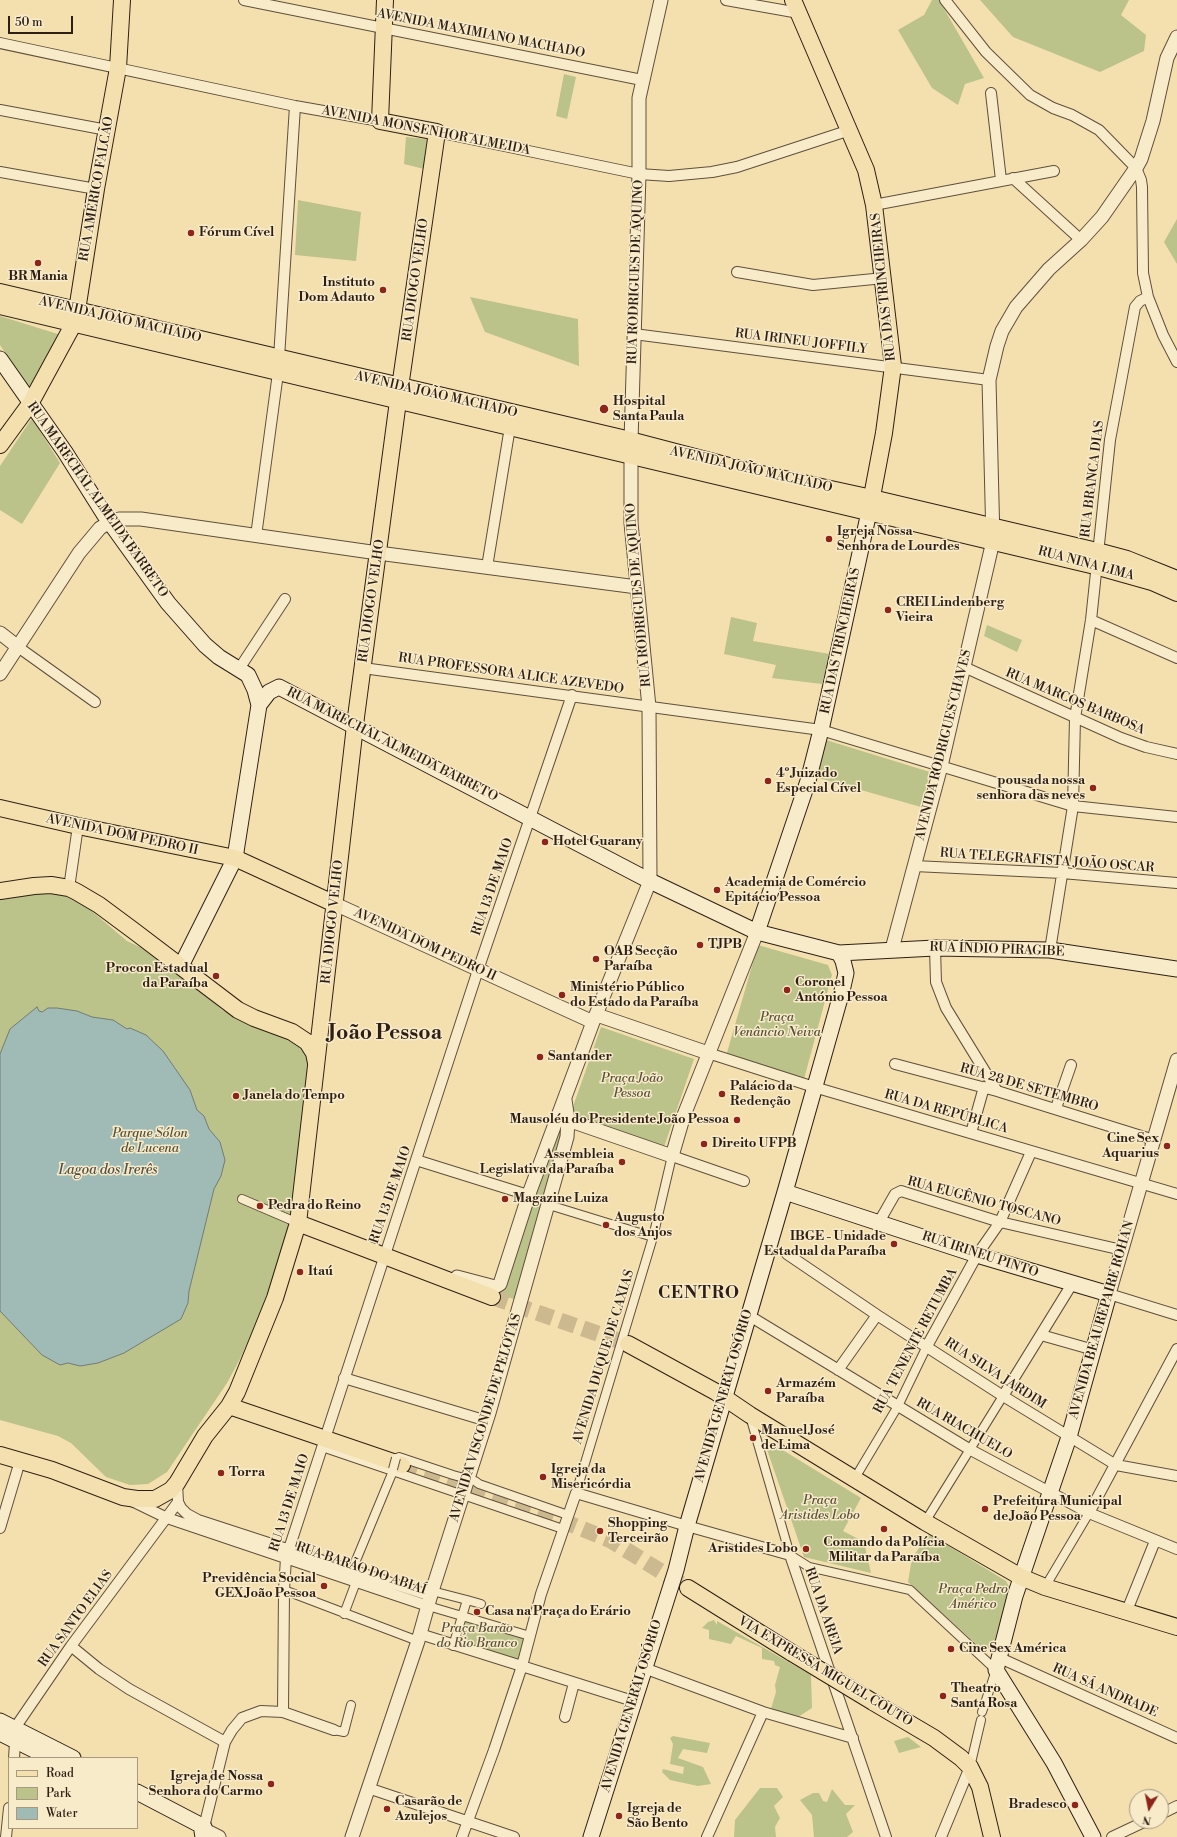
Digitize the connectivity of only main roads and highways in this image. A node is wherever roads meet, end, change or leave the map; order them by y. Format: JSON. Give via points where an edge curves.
{"nodes":[{"id":1,"x":122,"y":0,"type":"edge"},
{"id":2,"x":385,"y":0,"type":"edge"},
{"id":3,"x":796,"y":7,"type":"edge"},
{"id":4,"x":438,"y":132,"type":"joint"},
{"id":5,"x":0,"y":292,"type":"edge"},
{"id":6,"x":0,"y":306,"type":"edge"},
{"id":7,"x":75,"y":317,"type":"junction"},
{"id":8,"x":0,"y":359,"type":"edge"},
{"id":9,"x":399,"y":394,"type":"junction"},
{"id":10,"x":30,"y":404,"type":"junction"},
{"id":11,"x":0,"y":445,"type":"edge"},
{"id":12,"x":631,"y":448,"type":"junction"},
{"id":13,"x":870,"y":505,"type":"junction"},
{"id":14,"x":994,"y":534,"type":"joint"},
{"id":15,"x":1096,"y":558,"type":"junction"},
{"id":16,"x":1177,"y":579,"type":"edge"},
{"id":17,"x":1177,"y":592,"type":"edge"},
{"id":18,"x":258,"y":705,"type":"junction"},
{"id":19,"x":355,"y":725,"type":"junction"},
{"id":20,"x":0,"y":808,"type":"edge"},
{"id":21,"x":235,"y":858,"type":"junction"},
{"id":22,"x":0,"y":890,"type":"edge"},
{"id":23,"x":335,"y":904,"type":"junction"},
{"id":24,"x":757,"y":932,"type":"junction"},
{"id":25,"x":839,"y":953,"type":"junction"},
{"id":26,"x":181,"y":966,"type":"junction"},
{"id":27,"x":1177,"y":969,"type":"edge"},
{"id":28,"x":317,"y":1071,"type":"junction"},
{"id":29,"x":785,"y":1192,"type":"junction"},
{"id":30,"x":298,"y":1223,"type":"junction"},
{"id":31,"x":494,"y":1292,"type":"tunnel mouth"},
{"id":32,"x":1109,"y":1294,"type":"joint"},
{"id":33,"x":628,"y":1344,"type":"tunnel mouth"},
{"id":34,"x":725,"y":1398,"type":"junction"},
{"id":35,"x":229,"y":1406,"type":"junction"},
{"id":36,"x":0,"y":1455,"type":"edge"},
{"id":37,"x":396,"y":1466,"type":"tunnel mouth"},
{"id":38,"x":1021,"y":1577,"type":"junction"},
{"id":39,"x":688,"y":1588,"type":"tunnel mouth"},
{"id":40,"x":1177,"y":1627,"type":"edge"},
{"id":41,"x":0,"y":1721,"type":"edge"},
{"id":42,"x":0,"y":1733,"type":"edge"},
{"id":43,"x":16,"y":1734,"type":"junction"},
{"id":44,"x":49,"y":1757,"type":"edge"},
{"id":45,"x":71,"y":1757,"type":"edge"},
{"id":46,"x":138,"y":1793,"type":"edge"},
{"id":47,"x":138,"y":1802,"type":"edge"},
{"id":48,"x":204,"y":1831,"type":"edge"},
{"id":49,"x":592,"y":1837,"type":"edge"},
{"id":50,"x":992,"y":1837,"type":"edge"},
{"id":51,"x":1093,"y":1837,"type":"edge"}],
"edges":[{"from":1,"to":7,"type":"main road","name":"RUA AMÉRICO FALCÃO","via":[[118,68]]},
{"from":2,"to":4,"type":"main road","name":"AVENIDA MONSENHOR ALMEIDA","via":[[380,121]]},
{"from":3,"to":13,"type":"main road","name":"RUA DAS TRINCHEIRAS","via":[[866,170],[874,205],[893,366],[884,433]]},
{"from":4,"to":9,"type":"main road","name":"RUA DIOGO VELHO"},
{"from":5,"to":7,"type":"main road","name":"AVENIDA JOÃO MACHADO"},
{"from":6,"to":7,"type":"main road","name":"AVENIDA JOÃO MACHADO"},
{"from":7,"to":9,"type":"main road","name":"AVENIDA JOÃO MACHADO"},
{"from":7,"to":10,"type":"main road","name":"RUA AMÉRICO FALCÃO"},
{"from":8,"to":10,"type":"main road","name":"RUA MARECHAL ALMEIDA BARRETO"},
{"from":9,"to":12,"type":"main road","name":"AVENIDA JOÃO MACHADO"},
{"from":9,"to":12,"type":"main road","name":"AVENIDA JOÃO MACHADO","via":[[510,427]]},
{"from":9,"to":19,"type":"main road","name":"RUA DIOGO VELHO"},
{"from":10,"to":11,"type":"main road","name":"RUA AMÉRICO FALCÃO"},
{"from":10,"to":18,"type":"main road","name":"RUA MARECHAL ALMEIDA BARRETO","via":[[168,603],[218,657],[248,675]]},
{"from":12,"to":13,"type":"main road","name":"AVENIDA JOÃO MACHADO","via":[[748,471]]},
{"from":13,"to":14,"type":"main road","name":"AVENIDA JOÃO MACHADO"},
{"from":13,"to":24,"type":"main road","name":"RUA DAS TRINCHEIRAS","via":[[821,730],[801,802]]},
{"from":14,"to":15,"type":"main road","name":"RUA NINA LIMA"},
{"from":15,"to":16,"type":"main road","name":"RUA NINA LIMA","via":[[1127,559]]},
{"from":15,"to":17,"type":"main road","name":"RUA NINA LIMA"},
{"from":18,"to":19,"type":"main road","name":"RUA MARECHAL ALMEIDA BARRETO","via":[[269,692],[279,687]]},
{"from":18,"to":21,"type":"main road"},
{"from":19,"to":23,"type":"main road","name":"RUA DIOGO VELHO"},
{"from":19,"to":24,"type":"main road","name":"RUA MARECHAL ALMEIDA BARRETO","via":[[650,880]]},
{"from":20,"to":21,"type":"main road","name":"AVENIDA DOM PEDRO II"},
{"from":21,"to":23,"type":"main road","name":"AVENIDA DOM PEDRO II"},
{"from":21,"to":26,"type":"main road"},
{"from":22,"to":26,"type":"main road","via":[[51,885],[69,888],[99,905]]},
{"from":23,"to":28,"type":"main road","name":"RUA DIOGO VELHO"},
{"from":24,"to":25,"type":"main road","name":"RUA MARECHAL ALMEIDA BARRETO"},
{"from":25,"to":27,"type":"main road","name":"RUA ÍNDIO PIRAGIBE","via":[[935,948],[1050,950]]},
{"from":25,"to":29,"type":"main road","name":"AVENIDA GENERAL OSÓRIO","via":[[845,967],[845,979]]},
{"from":26,"to":28,"type":"main road","via":[[238,1010],[292,1032],[307,1042],[314,1053]]},
{"from":28,"to":30,"type":"main road","name":"RUA DIOGO VELHO"},
{"from":29,"to":32,"type":"main road","name":"RUA IRINEU PINTO","via":[[977,1256]]},
{"from":29,"to":34,"type":"main road","name":"AVENIDA GENERAL OSÓRIO"},
{"from":30,"to":31,"type":"main road","via":[[403,1263]]},
{"from":30,"to":35,"type":"main road","via":[[275,1298]]},
{"from":32,"to":38,"type":"main road","name":"AVENIDA BEAUREPAIRE ROHAN","via":[[1069,1437]]},
{"from":33,"to":34,"type":"main road"},
{"from":34,"to":38,"type":"main road","via":[[925,1522]]},
{"from":34,"to":49,"type":"main road","name":"AVENIDA GENERAL OSÓRIO","via":[[676,1570]]},
{"from":35,"to":36,"type":"main road","via":[[205,1436],[177,1483],[165,1495],[155,1499],[123,1496],[52,1470]]},
{"from":35,"to":37,"type":"main road"},
{"from":38,"to":40,"type":"main road","via":[[1126,1613]]},
{"from":38,"to":51,"type":"main road","via":[[998,1664]]},
{"from":39,"to":50,"type":"main road","name":"VIA EXPRESSA MIGUEL COUTO","bridge":true,"via":[[934,1738],[966,1763],[980,1787]]},
{"from":41,"to":43,"type":"main road"},
{"from":42,"to":43,"type":"main road"},
{"from":43,"to":44,"type":"main road"},
{"from":43,"to":45,"type":"main road"},
{"from":46,"to":48,"type":"main road"},
{"from":47,"to":48,"type":"main road"}]}
